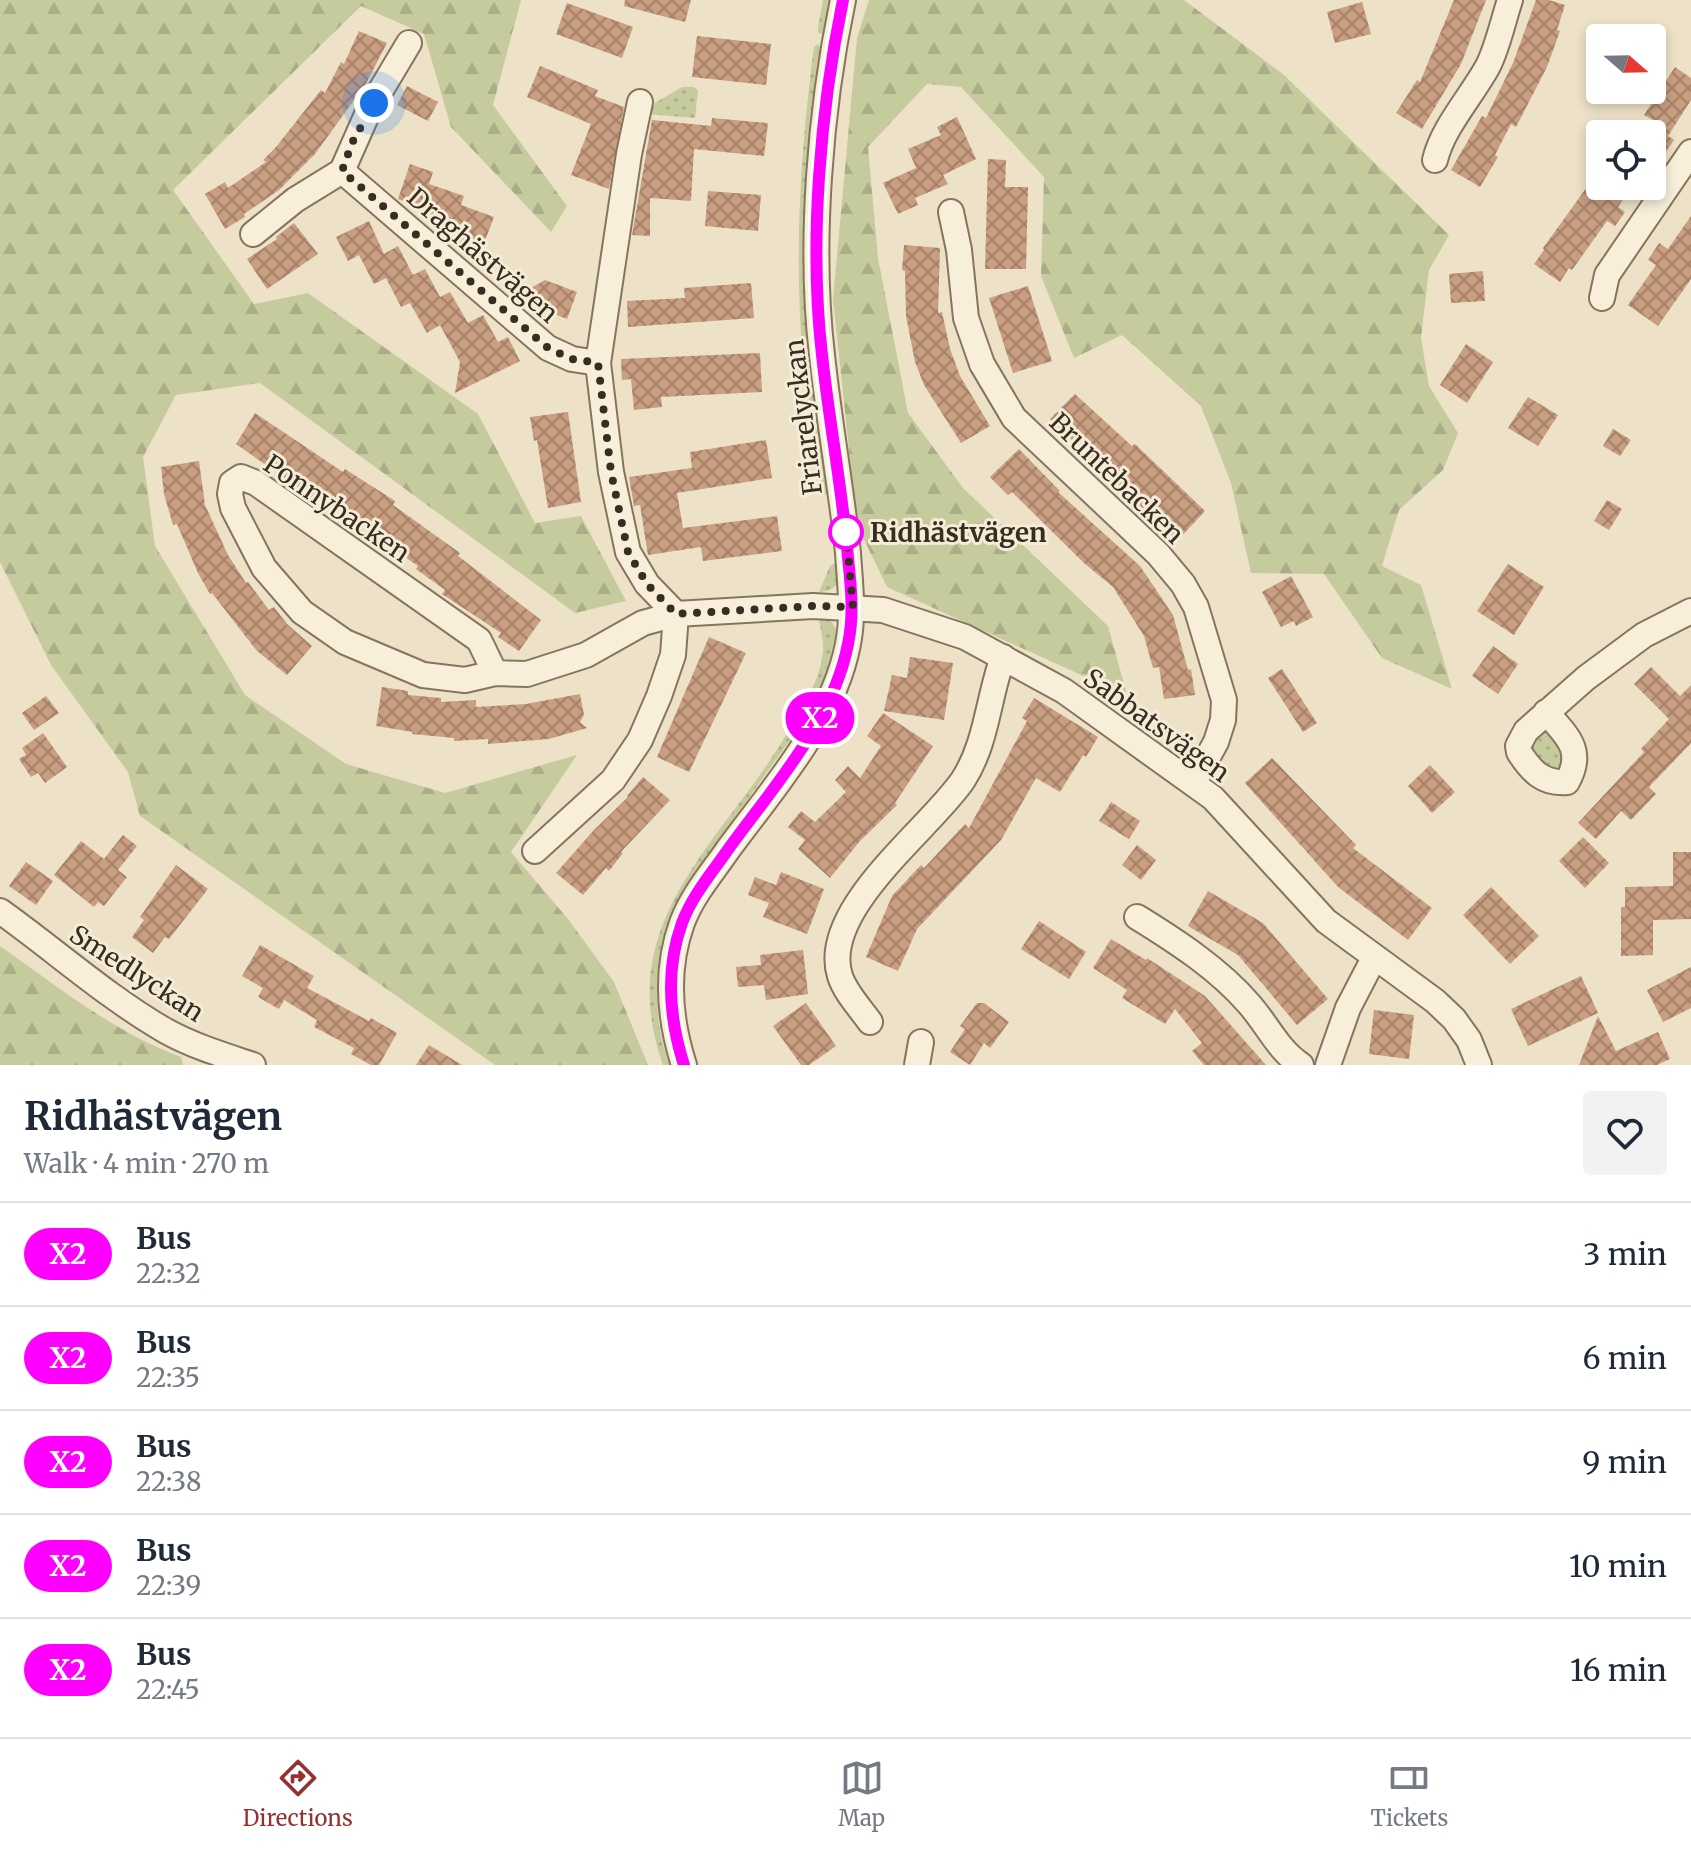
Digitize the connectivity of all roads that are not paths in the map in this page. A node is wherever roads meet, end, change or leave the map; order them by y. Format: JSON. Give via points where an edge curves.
{"nodes":[{"id":1,"x":843,"y":0,"type":"edge"},
{"id":2,"x":1510,"y":0,"type":"edge"},
{"id":3,"x":409,"y":43,"type":"dead end"},
{"id":4,"x":640,"y":102,"type":"dead end"},
{"id":5,"x":1691,"y":152,"type":"edge"},
{"id":6,"x":1435,"y":160,"type":"dead end"},
{"id":7,"x":342,"y":171,"type":"junction"},
{"id":8,"x":951,"y":212,"type":"dead end"},
{"id":9,"x":253,"y":234,"type":"dead end"},
{"id":10,"x":1602,"y":298,"type":"dead end"},
{"id":11,"x":598,"y":363,"type":"junction"},
{"id":12,"x":853,"y":607,"type":"junction"},
{"id":13,"x":1691,"y":611,"type":"edge"},
{"id":14,"x":676,"y":614,"type":"junction"},
{"id":15,"x":1003,"y":657,"type":"junction"},
{"id":16,"x":495,"y":673,"type":"junction"},
{"id":17,"x":1546,"y":712,"type":"dead end"},
{"id":18,"x":1194,"y":782,"type":"junction"},
{"id":19,"x":535,"y":851,"type":"dead end"},
{"id":20,"x":0,"y":911,"type":"edge"},
{"id":21,"x":1137,"y":917,"type":"dead end"},
{"id":22,"x":1374,"y":958,"type":"junction"},
{"id":23,"x":870,"y":1022,"type":"dead end"},
{"id":24,"x":253,"y":1065,"type":"edge"},
{"id":25,"x":684,"y":1065,"type":"edge"},
{"id":26,"x":1301,"y":1065,"type":"edge"},
{"id":27,"x":1328,"y":1065,"type":"edge"},
{"id":28,"x":1479,"y":1065,"type":"edge"}],
"edges":[{"from":1,"to":12,"type":"street","name":"Friarelyckan","via":[[821,155],[817,258],[821,352]]},
{"from":2,"to":6,"type":"street","via":[[1489,63],[1440,141]]},
{"from":3,"to":7,"type":"street","via":[[369,110]]},
{"from":4,"to":11,"type":"street"},
{"from":5,"to":10,"type":"street","via":[[1607,275]]},
{"from":7,"to":9,"type":"street"},
{"from":7,"to":11,"type":"street","name":"Draghästvägen","via":[[548,348]]},
{"from":8,"to":18,"type":"street","name":"Bruntebacken","via":[[966,318],[982,364],[1014,418],[1158,554],[1196,607],[1224,700],[1216,742]]},
{"from":11,"to":14,"type":"street","via":[[611,472],[628,552],[647,584]]},
{"from":12,"to":14,"type":"street"},
{"from":12,"to":15,"type":"street","name":"Sabbatsvägen","via":[[908,616]]},
{"from":12,"to":25,"type":"street","name":"Friarelyckan","via":[[837,685],[817,724],[701,887],[683,922],[671,975],[673,1022]]},
{"from":13,"to":17,"type":"street","via":[[1644,635]]},
{"from":14,"to":16,"type":"street","name":"Ponnybacken","via":[[643,623],[586,655],[540,670]]},
{"from":14,"to":19,"type":"street","via":[[673,655],[640,740],[613,780]]},
{"from":15,"to":18,"type":"street","name":"Sabbatsvägen","via":[[1064,691]]},
{"from":15,"to":23,"type":"street","via":[[983,734],[963,779],[862,895],[841,937],[839,974]]},
{"from":16,"to":16,"type":"street","name":"Ponnybacken","via":[[465,680],[423,675],[345,642],[306,615],[264,568],[233,508],[232,483],[241,477],[256,483],[479,640]]},
{"from":18,"to":22,"type":"street","name":"Sabbatsvägen","via":[[1326,921]]},
{"from":20,"to":24,"type":"street","name":"Smedlyckan","via":[[166,1031]]},
{"from":21,"to":26,"type":"street","via":[[1215,971]]},
{"from":22,"to":27,"type":"street","via":[[1348,1008]]},
{"from":22,"to":28,"type":"street","name":"Sabbatsvägen","via":[[1454,1019]]}]}
